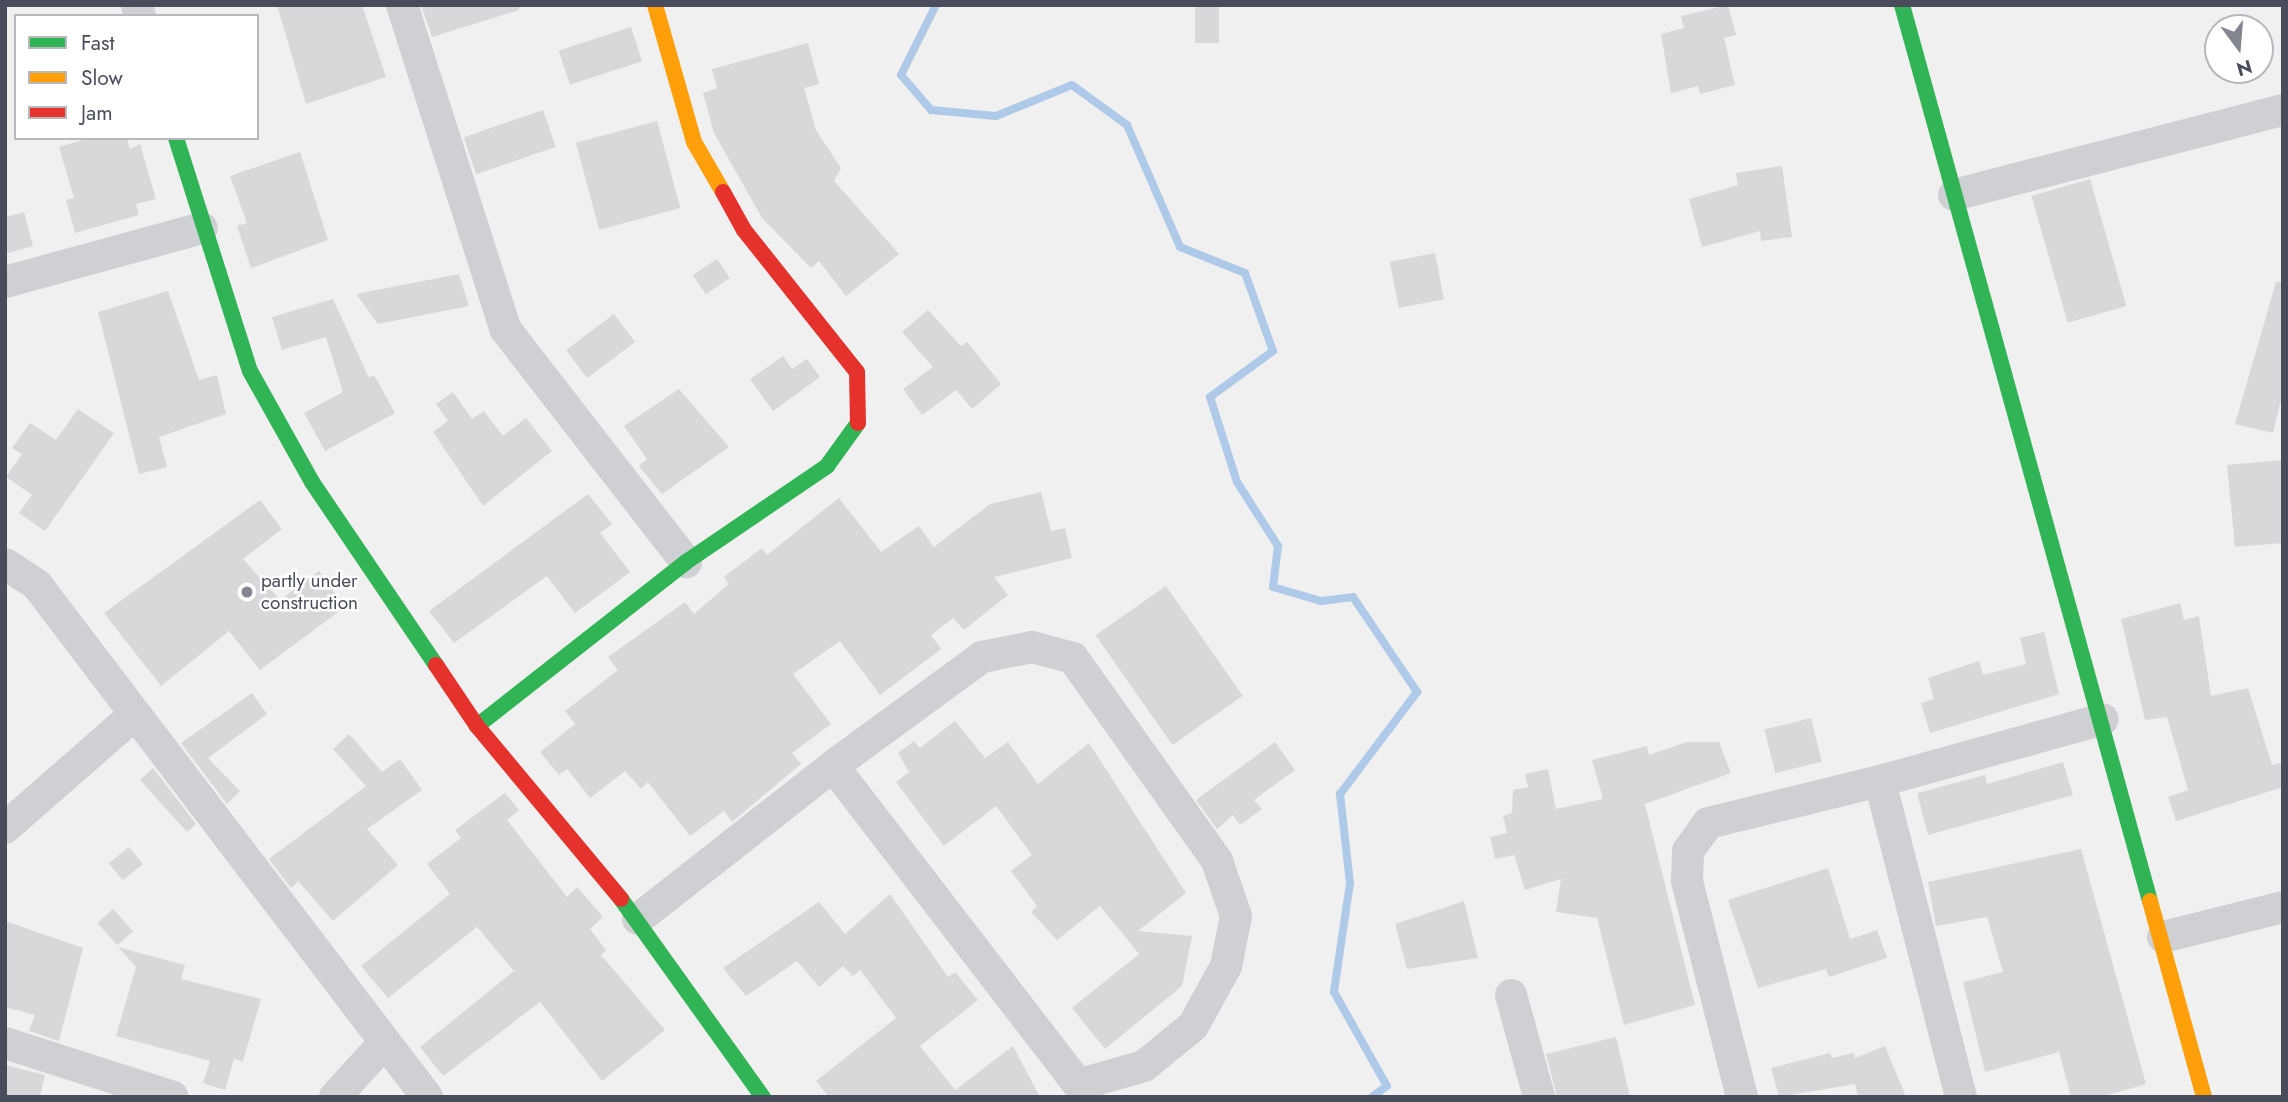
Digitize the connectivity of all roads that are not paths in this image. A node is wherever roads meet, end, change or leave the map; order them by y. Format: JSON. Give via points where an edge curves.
{"nodes":[{"id":1,"x":401,"y":5,"type":"edge"},
{"id":2,"x":655,"y":5,"type":"edge"},
{"id":3,"x":1905,"y":6,"type":"edge"},
{"id":4,"x":2283,"y":110,"type":"edge"},
{"id":5,"x":177,"y":140,"type":"edge"},
{"id":6,"x":1954,"y":195,"type":"junction"},
{"id":7,"x":202,"y":228,"type":"junction"},
{"id":8,"x":5,"y":282,"type":"edge"},
{"id":9,"x":685,"y":562,"type":"junction"},
{"id":10,"x":5,"y":565,"type":"edge"},
{"id":11,"x":134,"y":715,"type":"junction"},
{"id":12,"x":2103,"y":719,"type":"junction"},
{"id":13,"x":477,"y":726,"type":"junction"},
{"id":14,"x":833,"y":766,"type":"junction"},
{"id":15,"x":1880,"y":781,"type":"junction"},
{"id":16,"x":5,"y":828,"type":"edge"},
{"id":17,"x":2283,"y":907,"type":"edge"},
{"id":18,"x":638,"y":919,"type":"junction"},
{"id":19,"x":2163,"y":937,"type":"junction"},
{"id":20,"x":1511,"y":995,"type":"dead end"},
{"id":21,"x":5,"y":1043,"type":"edge"},
{"id":22,"x":383,"y":1044,"type":"junction"},
{"id":23,"x":1084,"y":1090,"type":"edge"},
{"id":24,"x":173,"y":1097,"type":"edge"},
{"id":25,"x":335,"y":1097,"type":"edge"},
{"id":26,"x":427,"y":1097,"type":"edge"},
{"id":27,"x":763,"y":1097,"type":"edge"},
{"id":28,"x":1539,"y":1097,"type":"edge"},
{"id":29,"x":1742,"y":1097,"type":"edge"},
{"id":30,"x":1961,"y":1097,"type":"edge"},
{"id":31,"x":2204,"y":1097,"type":"edge"}],
"edges":[{"from":1,"to":9,"type":"street","via":[[506,330]]},
{"from":2,"to":9,"type":"street","via":[[694,142],[744,230],[857,372],[862,416],[827,466]]},
{"from":3,"to":6,"type":"street"},
{"from":4,"to":6,"type":"street"},
{"from":5,"to":7,"type":"street"},
{"from":6,"to":12,"type":"street"},
{"from":7,"to":8,"type":"street"},
{"from":7,"to":13,"type":"street","via":[[250,371],[312,482]]},
{"from":9,"to":13,"type":"street"},
{"from":10,"to":11,"type":"street","via":[[37,585]]},
{"from":11,"to":16,"type":"street"},
{"from":11,"to":22,"type":"street"},
{"from":12,"to":15,"type":"street"},
{"from":12,"to":19,"type":"street"},
{"from":13,"to":18,"type":"street"},
{"from":14,"to":18,"type":"street"},
{"from":14,"to":23,"type":"street"},
{"from":14,"to":23,"type":"street","via":[[982,657],[1032,647],[1073,658],[1217,861],[1236,916],[1226,966],[1193,1026],[1144,1066]]},
{"from":15,"to":29,"type":"street","via":[[1708,823],[1688,851],[1687,881]]},
{"from":15,"to":30,"type":"street"},
{"from":17,"to":19,"type":"street"},
{"from":18,"to":27,"type":"street"},
{"from":19,"to":31,"type":"street"},
{"from":20,"to":28,"type":"street"},
{"from":21,"to":24,"type":"street"},
{"from":22,"to":25,"type":"street"},
{"from":22,"to":26,"type":"street"}]}
